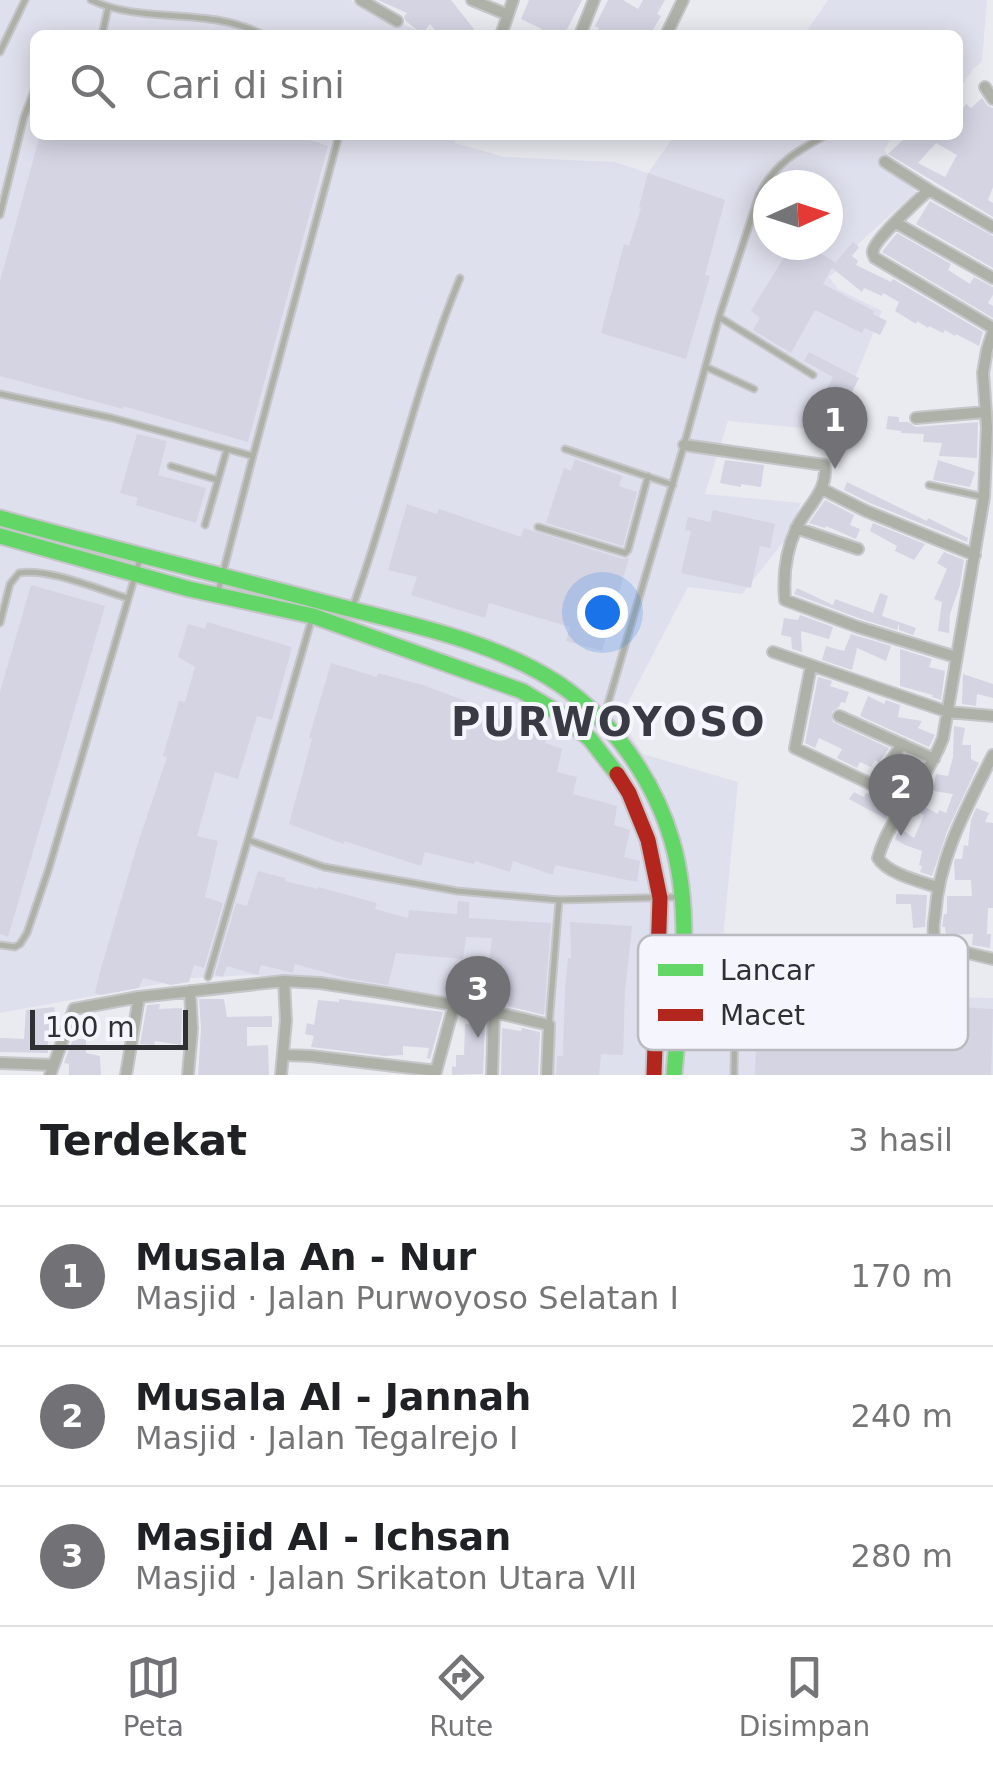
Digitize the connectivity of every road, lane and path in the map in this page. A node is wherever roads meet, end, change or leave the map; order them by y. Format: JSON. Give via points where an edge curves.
{"nodes":[{"id":1,"x":25,"y":0,"type":"edge"},
{"id":2,"x":91,"y":0,"type":"edge"},
{"id":3,"x":361,"y":0,"type":"edge"},
{"id":4,"x":472,"y":0,"type":"edge"},
{"id":5,"x":513,"y":0,"type":"edge"},
{"id":6,"x":594,"y":0,"type":"edge"},
{"id":7,"x":683,"y":0,"type":"edge"},
{"id":8,"x":108,"y":8,"type":"junction"},
{"id":9,"x":506,"y":14,"type":"junction"},
{"id":10,"x":397,"y":21,"type":"dead end"},
{"id":11,"x":103,"y":30,"type":"edge"},
{"id":12,"x":254,"y":30,"type":"edge"},
{"id":13,"x":501,"y":30,"type":"edge"},
{"id":14,"x":582,"y":30,"type":"edge"},
{"id":15,"x":668,"y":30,"type":"edge"},
{"id":16,"x":0,"y":52,"type":"edge"},
{"id":17,"x":985,"y":87,"type":"dead end"},
{"id":18,"x":993,"y":99,"type":"edge"},
{"id":19,"x":30,"y":102,"type":"edge"},
{"id":20,"x":338,"y":140,"type":"edge"},
{"id":21,"x":817,"y":140,"type":"edge"},
{"id":22,"x":885,"y":162,"type":"dead end"},
{"id":23,"x":929,"y":190,"type":"junction"},
{"id":24,"x":0,"y":215,"type":"edge"},
{"id":25,"x":896,"y":223,"type":"junction"},
{"id":26,"x":993,"y":227,"type":"edge"},
{"id":27,"x":460,"y":278,"type":"dead end"},
{"id":28,"x":993,"y":278,"type":"edge"},
{"id":29,"x":719,"y":317,"type":"junction"},
{"id":30,"x":993,"y":329,"type":"edge"},
{"id":31,"x":706,"y":367,"type":"junction"},
{"id":32,"x":813,"y":375,"type":"dead end"},
{"id":33,"x":754,"y":389,"type":"dead end"},
{"id":34,"x":0,"y":394,"type":"edge"},
{"id":35,"x":988,"y":417,"type":"edge"},
{"id":36,"x":916,"y":418,"type":"dead end"},
{"id":37,"x":684,"y":446,"type":"junction"},
{"id":38,"x":566,"y":449,"type":"dead end"},
{"id":39,"x":226,"y":450,"type":"junction"},
{"id":40,"x":253,"y":456,"type":"junction"},
{"id":41,"x":171,"y":466,"type":"dead end"},
{"id":42,"x":990,"y":470,"type":"edge"},
{"id":43,"x":648,"y":476,"type":"junction"},
{"id":44,"x":218,"y":480,"type":"junction"},
{"id":45,"x":673,"y":484,"type":"junction"},
{"id":46,"x":929,"y":485,"type":"dead end"},
{"id":47,"x":822,"y":489,"type":"junction"},
{"id":48,"x":984,"y":497,"type":"junction"},
{"id":49,"x":0,"y":518,"type":"edge"},
{"id":50,"x":205,"y":524,"type":"dead end"},
{"id":51,"x":538,"y":527,"type":"dead end"},
{"id":52,"x":796,"y":528,"type":"junction"},
{"id":53,"x":0,"y":536,"type":"edge"},
{"id":54,"x":858,"y":549,"type":"dead end"},
{"id":55,"x":974,"y":555,"type":"junction"},
{"id":56,"x":142,"y":556,"type":"junction"},
{"id":57,"x":135,"y":574,"type":"junction"},
{"id":58,"x":222,"y":578,"type":"junction"},
{"id":59,"x":217,"y":595,"type":"junction"},
{"id":60,"x":127,"y":598,"type":"junction"},
{"id":61,"x":315,"y":608,"type":"junction"},
{"id":62,"x":352,"y":609,"type":"junction"},
{"id":63,"x":0,"y":623,"type":"edge"},
{"id":64,"x":773,"y":652,"type":"dead end"},
{"id":65,"x":956,"y":657,"type":"junction"},
{"id":66,"x":811,"y":666,"type":"junction"},
{"id":67,"x":948,"y":712,"type":"junction"},
{"id":68,"x":839,"y":716,"type":"dead end"},
{"id":69,"x":993,"y":716,"type":"edge"},
{"id":70,"x":603,"y":722,"type":"junction"},
{"id":71,"x":902,"y":744,"type":"junction"},
{"id":72,"x":993,"y":755,"type":"edge"},
{"id":73,"x":934,"y":759,"type":"junction"},
{"id":74,"x":875,"y":786,"type":"junction"},
{"id":75,"x":905,"y":804,"type":"junction"},
{"id":76,"x":248,"y":840,"type":"junction"},
{"id":77,"x":937,"y":887,"type":"junction"},
{"id":78,"x":682,"y":897,"type":"junction"},
{"id":79,"x":660,"y":898,"type":"junction"},
{"id":80,"x":560,"y":900,"type":"junction"},
{"id":81,"x":659,"y":935,"type":"edge"},
{"id":82,"x":683,"y":935,"type":"edge"},
{"id":83,"x":934,"y":935,"type":"edge"},
{"id":84,"x":0,"y":945,"type":"edge"},
{"id":85,"x":968,"y":952,"type":"edge"},
{"id":86,"x":993,"y":959,"type":"edge"},
{"id":87,"x":208,"y":977,"type":"dead end"},
{"id":88,"x":284,"y":981,"type":"junction"},
{"id":89,"x":190,"y":991,"type":"junction"},
{"id":90,"x":138,"y":997,"type":"junction"},
{"id":91,"x":454,"y":1005,"type":"junction"},
{"id":92,"x":494,"y":1012,"type":"junction"},
{"id":93,"x":549,"y":1026,"type":"junction"},
{"id":94,"x":655,"y":1050,"type":"edge"},
{"id":95,"x":676,"y":1050,"type":"edge"},
{"id":96,"x":734,"y":1050,"type":"edge"},
{"id":97,"x":283,"y":1055,"type":"junction"},
{"id":98,"x":0,"y":1063,"type":"edge"},
{"id":99,"x":51,"y":1070,"type":"edge"},
{"id":100,"x":435,"y":1073,"type":"edge"},
{"id":101,"x":126,"y":1075,"type":"edge"},
{"id":102,"x":188,"y":1075,"type":"edge"},
{"id":103,"x":281,"y":1075,"type":"edge"},
{"id":104,"x":492,"y":1075,"type":"edge"},
{"id":105,"x":547,"y":1075,"type":"edge"},
{"id":106,"x":654,"y":1075,"type":"edge"},
{"id":107,"x":674,"y":1075,"type":"edge"},
{"id":108,"x":734,"y":1075,"type":"edge"}],
"edges":[{"from":1,"to":16,"type":"lane"},
{"from":2,"to":8,"type":"lane"},
{"from":3,"to":10,"type":"street"},
{"from":4,"to":9,"type":"street"},
{"from":5,"to":9,"type":"street"},
{"from":6,"to":14,"type":"street"},
{"from":7,"to":15,"type":"street"},
{"from":8,"to":11,"type":"lane"},
{"from":8,"to":12,"type":"lane"},
{"from":9,"to":13,"type":"street"},
{"from":17,"to":18,"type":"street"},
{"from":19,"to":24,"type":"lane"},
{"from":20,"to":40,"type":"lane"},
{"from":21,"to":29,"type":"lane","via":[[767,178]]},
{"from":22,"to":23,"type":"street"},
{"from":23,"to":25,"type":"street"},
{"from":23,"to":26,"type":"street"},
{"from":25,"to":28,"type":"street"},
{"from":25,"to":30,"type":"street","via":[[873,249],[875,258]]},
{"from":27,"to":62,"type":"lane"},
{"from":29,"to":31,"type":"lane"},
{"from":29,"to":32,"type":"lane"},
{"from":30,"to":35,"type":"street","via":[[983,373]]},
{"from":31,"to":33,"type":"lane"},
{"from":31,"to":37,"type":"lane"},
{"from":34,"to":39,"type":"lane"},
{"from":35,"to":36,"type":"street"},
{"from":35,"to":42,"type":"street"},
{"from":37,"to":45,"type":"lane"},
{"from":37,"to":47,"type":"street","via":[[820,464],[826,472]]},
{"from":38,"to":43,"type":"lane"},
{"from":39,"to":40,"type":"lane"},
{"from":39,"to":44,"type":"lane"},
{"from":40,"to":58,"type":"lane"},
{"from":41,"to":44,"type":"lane"},
{"from":42,"to":48,"type":"street"},
{"from":43,"to":45,"type":"lane"},
{"from":43,"to":51,"type":"lane","via":[[625,553]]},
{"from":44,"to":50,"type":"lane"},
{"from":45,"to":70,"type":"lane"},
{"from":46,"to":48,"type":"lane"},
{"from":47,"to":52,"type":"street"},
{"from":47,"to":55,"type":"street"},
{"from":48,"to":55,"type":"street"},
{"from":49,"to":56,"type":"street"},
{"from":52,"to":54,"type":"street"},
{"from":52,"to":65,"type":"street","via":[[786,567],[788,603]]},
{"from":53,"to":57,"type":"street"},
{"from":55,"to":65,"type":"street"},
{"from":56,"to":57,"type":"lane"},
{"from":56,"to":58,"type":"street"},
{"from":57,"to":59,"type":"street"},
{"from":57,"to":60,"type":"lane"},
{"from":58,"to":59,"type":"lane"},
{"from":58,"to":61,"type":"street"},
{"from":59,"to":61,"type":"street"},
{"from":60,"to":63,"type":"lane","via":[[19,573]]},
{"from":60,"to":84,"type":"lane","via":[[26,933],[15,947]]},
{"from":61,"to":62,"type":"street"},
{"from":61,"to":76,"type":"lane"},
{"from":61,"to":79,"type":"street","via":[[522,691],[562,715],[590,739],[629,793]]},
{"from":62,"to":70,"type":"street","via":[[492,650],[563,687]]},
{"from":64,"to":66,"type":"street"},
{"from":65,"to":67,"type":"street"},
{"from":66,"to":67,"type":"street"},
{"from":66,"to":74,"type":"street","via":[[795,748]]},
{"from":67,"to":69,"type":"street"},
{"from":67,"to":73,"type":"street"},
{"from":68,"to":71,"type":"street"},
{"from":70,"to":78,"type":"street","via":[[641,771],[659,808]]},
{"from":71,"to":73,"type":"street"},
{"from":71,"to":74,"type":"street"},
{"from":72,"to":77,"type":"street"},
{"from":73,"to":75,"type":"street"},
{"from":74,"to":75,"type":"street"},
{"from":75,"to":77,"type":"street","via":[[878,862]]},
{"from":76,"to":80,"type":"lane","via":[[324,867],[457,891]]},
{"from":76,"to":87,"type":"lane"},
{"from":77,"to":83,"type":"street"},
{"from":78,"to":79,"type":"lane"},
{"from":78,"to":82,"type":"street"},
{"from":79,"to":80,"type":"lane"},
{"from":79,"to":81,"type":"street"},
{"from":80,"to":93,"type":"lane"},
{"from":85,"to":86,"type":"street"},
{"from":88,"to":89,"type":"street"},
{"from":88,"to":91,"type":"street"},
{"from":88,"to":97,"type":"street"},
{"from":89,"to":90,"type":"street"},
{"from":89,"to":102,"type":"street"},
{"from":90,"to":99,"type":"street","via":[[74,1009]]},
{"from":90,"to":101,"type":"street"},
{"from":91,"to":92,"type":"street"},
{"from":91,"to":100,"type":"street"},
{"from":92,"to":93,"type":"street"},
{"from":92,"to":104,"type":"street"},
{"from":93,"to":105,"type":"street"},
{"from":94,"to":106,"type":"street"},
{"from":95,"to":107,"type":"street"},
{"from":96,"to":108,"type":"lane"},
{"from":97,"to":100,"type":"street"},
{"from":97,"to":103,"type":"street"},
{"from":98,"to":99,"type":"street"}]}
